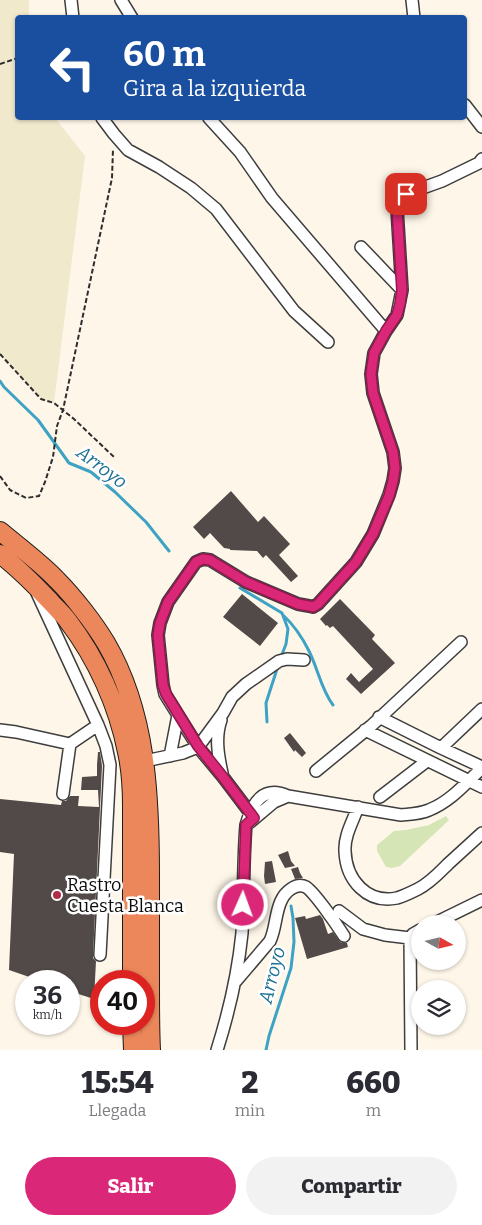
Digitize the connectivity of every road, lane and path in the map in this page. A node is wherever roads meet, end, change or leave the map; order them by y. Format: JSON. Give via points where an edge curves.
{"nodes":[{"id":1,"x":70,"y":0,"type":"edge"},
{"id":2,"x":121,"y":0,"type":"edge"},
{"id":3,"x":412,"y":0,"type":"edge"},
{"id":4,"x":72,"y":15,"type":"edge"},
{"id":5,"x":130,"y":15,"type":"edge"},
{"id":6,"x":414,"y":15,"type":"edge"},
{"id":7,"x":15,"y":59,"type":"edge"},
{"id":8,"x":0,"y":64,"type":"edge"},
{"id":9,"x":467,"y":107,"type":"edge"},
{"id":10,"x":104,"y":120,"type":"edge"},
{"id":11,"x":211,"y":120,"type":"edge"},
{"id":12,"x":482,"y":126,"type":"edge"},
{"id":13,"x":114,"y":134,"type":"junction"},
{"id":14,"x":482,"y":159,"type":"edge"},
{"id":15,"x":361,"y":247,"type":"dead end"},
{"id":16,"x":402,"y":290,"type":"junction"},
{"id":17,"x":386,"y":331,"type":"junction"},
{"id":18,"x":328,"y":342,"type":"dead end"},
{"id":19,"x":0,"y":354,"type":"edge"},
{"id":20,"x":63,"y":410,"type":"junction"},
{"id":21,"x":115,"y":458,"type":"dead end"},
{"id":22,"x":0,"y":476,"type":"edge"},
{"id":23,"x":0,"y":530,"type":"edge"},
{"id":24,"x":0,"y":554,"type":"edge"},
{"id":25,"x":32,"y":582,"type":"junction"},
{"id":26,"x":461,"y":642,"type":"dead end"},
{"id":27,"x":304,"y":660,"type":"dead end"},
{"id":28,"x":482,"y":709,"type":"edge"},
{"id":29,"x":223,"y":713,"type":"junction"},
{"id":30,"x":178,"y":715,"type":"junction"},
{"id":31,"x":372,"y":724,"type":"junction"},
{"id":32,"x":98,"y":726,"type":"junction"},
{"id":33,"x":0,"y":730,"type":"edge"},
{"id":34,"x":70,"y":744,"type":"junction"},
{"id":35,"x":444,"y":745,"type":"junction"},
{"id":36,"x":198,"y":746,"type":"junction"},
{"id":37,"x":170,"y":756,"type":"junction"},
{"id":38,"x":145,"y":761,"type":"junction"},
{"id":39,"x":427,"y":762,"type":"junction"},
{"id":40,"x":482,"y":767,"type":"edge"},
{"id":41,"x":316,"y":771,"type":"dead end"},
{"id":42,"x":223,"y":777,"type":"junction"},
{"id":43,"x":468,"y":780,"type":"junction"},
{"id":44,"x":482,"y":787,"type":"edge"},
{"id":45,"x":63,"y":794,"type":"dead end"},
{"id":46,"x":380,"y":797,"type":"dead end"},
{"id":47,"x":358,"y":807,"type":"junction"},
{"id":48,"x":250,"y":818,"type":"junction"},
{"id":49,"x":482,"y":833,"type":"edge"},
{"id":50,"x":482,"y":900,"type":"edge"},
{"id":51,"x":339,"y":911,"type":"dead end"},
{"id":52,"x":451,"y":915,"type":"edge"},
{"id":53,"x":344,"y":936,"type":"dead end"},
{"id":54,"x":410,"y":938,"type":"joint"},
{"id":55,"x":100,"y":955,"type":"dead end"},
{"id":56,"x":132,"y":970,"type":"edge"},
{"id":57,"x":235,"y":983,"type":"junction"},
{"id":58,"x":132,"y":1035,"type":"edge"},
{"id":59,"x":151,"y":1049,"type":"edge"},
{"id":60,"x":133,"y":1050,"type":"edge"},
{"id":61,"x":217,"y":1050,"type":"edge"},
{"id":62,"x":411,"y":1050,"type":"edge"}],
"edges":[{"from":1,"to":4,"type":"street"},
{"from":2,"to":5,"type":"street"},
{"from":3,"to":6,"type":"street"},
{"from":7,"to":8,"type":"path"},
{"from":9,"to":12,"type":"street"},
{"from":10,"to":13,"type":"street"},
{"from":11,"to":17,"type":"street","via":[[240,152],[272,198]]},
{"from":13,"to":18,"type":"street","via":[[128,150],[191,188],[216,209],[294,311]]},
{"from":13,"to":20,"type":"path","via":[[112,178]]},
{"from":14,"to":16,"type":"street","via":[[399,200]]},
{"from":15,"to":16,"type":"street"},
{"from":16,"to":17,"type":"street","via":[[397,315]]},
{"from":17,"to":30,"type":"street","via":[[374,353],[371,374],[373,393],[393,452],[395,468],[389,496],[373,534],[356,562],[313,607],[246,582],[210,560],[196,562],[168,602],[158,635],[163,685]]},
{"from":19,"to":20,"type":"path","via":[[41,399]]},
{"from":20,"to":21,"type":"path"},
{"from":20,"to":22,"type":"path","via":[[57,426],[53,457],[38,496],[26,498],[10,490]]},
{"from":23,"to":38,"type":"highway","via":[[58,581],[106,643],[130,700]]},
{"from":24,"to":25,"type":"highway"},
{"from":25,"to":32,"type":"street"},
{"from":25,"to":56,"type":"highway","via":[[82,640],[120,722],[131,779]]},
{"from":26,"to":31,"type":"street"},
{"from":27,"to":29,"type":"street","via":[[279,661],[232,697]]},
{"from":28,"to":35,"type":"street"},
{"from":29,"to":36,"type":"street"},
{"from":29,"to":42,"type":"street","via":[[217,740]]},
{"from":30,"to":36,"type":"street"},
{"from":30,"to":37,"type":"street"},
{"from":31,"to":35,"type":"street"},
{"from":31,"to":39,"type":"street"},
{"from":31,"to":41,"type":"street"},
{"from":32,"to":34,"type":"street"},
{"from":32,"to":55,"type":"street","via":[[110,765]]},
{"from":33,"to":34,"type":"street"},
{"from":34,"to":45,"type":"street"},
{"from":35,"to":40,"type":"street"},
{"from":36,"to":37,"type":"street"},
{"from":36,"to":42,"type":"street"},
{"from":37,"to":38,"type":"street"},
{"from":38,"to":59,"type":"highway","via":[[150,830]]},
{"from":39,"to":43,"type":"street"},
{"from":39,"to":46,"type":"street"},
{"from":40,"to":43,"type":"street"},
{"from":42,"to":48,"type":"street"},
{"from":43,"to":44,"type":"street"},
{"from":43,"to":47,"type":"street","via":[[451,797],[416,814],[401,815]]},
{"from":47,"to":48,"type":"street","via":[[274,792],[267,794],[264,802],[252,807]]},
{"from":47,"to":49,"type":"street","via":[[346,838],[346,866],[352,878],[370,896],[397,898],[421,888]]},
{"from":48,"to":57,"type":"street"},
{"from":50,"to":52,"type":"street"},
{"from":51,"to":54,"type":"street","via":[[363,929],[385,936]]},
{"from":53,"to":57,"type":"street","via":[[312,894],[305,887],[298,886],[282,900],[270,941]]},
{"from":54,"to":62,"type":"street"},
{"from":57,"to":61,"type":"street"},
{"from":58,"to":60,"type":"highway"}]}
